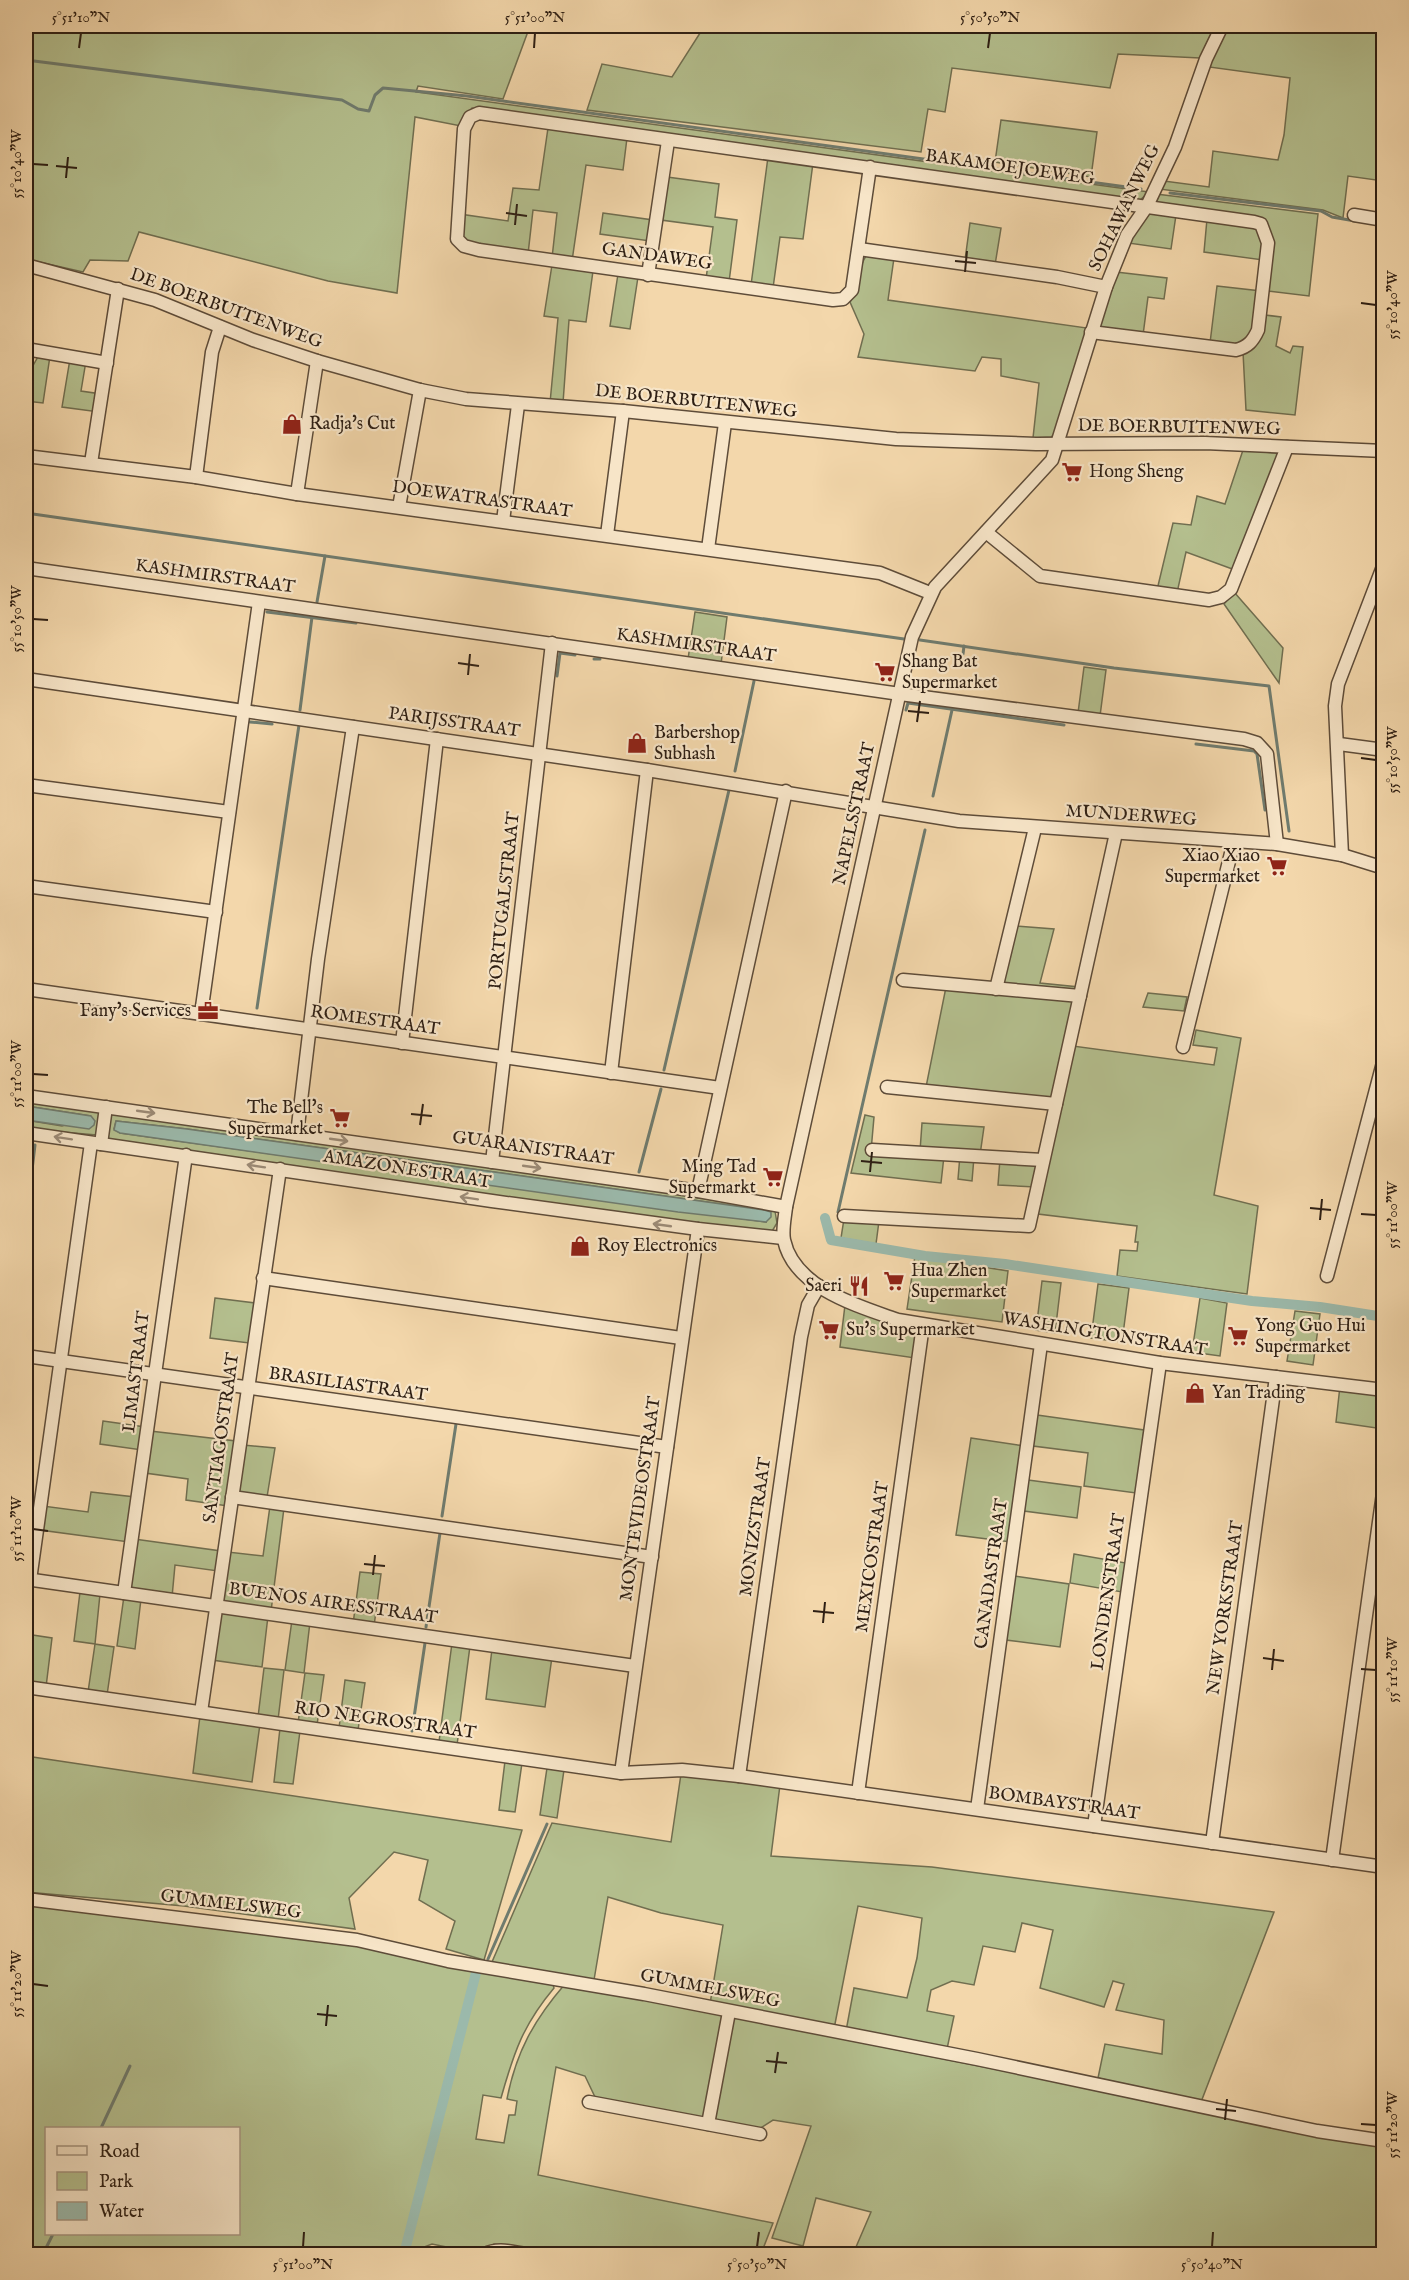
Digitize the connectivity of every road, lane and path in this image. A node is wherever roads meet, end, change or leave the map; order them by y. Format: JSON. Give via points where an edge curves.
{"nodes":[{"id":1,"x":1222,"y":26,"type":"edge"},
{"id":2,"x":470,"y":117,"type":"joint"},
{"id":3,"x":668,"y":141,"type":"junction"},
{"id":4,"x":870,"y":167,"type":"junction"},
{"id":5,"x":1147,"y":207,"type":"junction"},
{"id":6,"x":1354,"y":215,"type":"dead end"},
{"id":7,"x":1383,"y":220,"type":"edge"},
{"id":8,"x":859,"y":249,"type":"junction"},
{"id":9,"x":26,"y":265,"type":"edge"},
{"id":10,"x":648,"y":274,"type":"junction"},
{"id":11,"x":1106,"y":287,"type":"junction"},
{"id":12,"x":118,"y":289,"type":"junction"},
{"id":13,"x":220,"y":327,"type":"junction"},
{"id":14,"x":1091,"y":332,"type":"junction"},
{"id":15,"x":26,"y":349,"type":"edge"},
{"id":16,"x":317,"y":361,"type":"junction"},
{"id":17,"x":107,"y":363,"type":"junction"},
{"id":18,"x":420,"y":390,"type":"junction"},
{"id":19,"x":518,"y":405,"type":"junction"},
{"id":20,"x":623,"y":411,"type":"junction"},
{"id":21,"x":725,"y":423,"type":"junction"},
{"id":22,"x":1059,"y":445,"type":"junction"},
{"id":23,"x":1287,"y":447,"type":"junction"},
{"id":24,"x":1383,"y":451,"type":"edge"},
{"id":25,"x":26,"y":456,"type":"edge"},
{"id":26,"x":91,"y":463,"type":"junction"},
{"id":27,"x":196,"y":477,"type":"junction"},
{"id":28,"x":297,"y":494,"type":"junction"},
{"id":29,"x":399,"y":507,"type":"junction"},
{"id":30,"x":503,"y":521,"type":"junction"},
{"id":31,"x":986,"y":532,"type":"junction"},
{"id":32,"x":607,"y":535,"type":"junction"},
{"id":33,"x":708,"y":549,"type":"junction"},
{"id":34,"x":1383,"y":564,"type":"edge"},
{"id":35,"x":26,"y":568,"type":"edge"},
{"id":36,"x":930,"y":593,"type":"junction"},
{"id":37,"x":259,"y":602,"type":"junction"},
{"id":38,"x":552,"y":643,"type":"junction"},
{"id":39,"x":26,"y":679,"type":"edge"},
{"id":40,"x":900,"y":694,"type":"junction"},
{"id":41,"x":244,"y":711,"type":"junction"},
{"id":42,"x":353,"y":726,"type":"junction"},
{"id":43,"x":437,"y":739,"type":"junction"},
{"id":44,"x":1339,"y":744,"type":"junction"},
{"id":45,"x":1383,"y":750,"type":"edge"},
{"id":46,"x":539,"y":754,"type":"junction"},
{"id":47,"x":647,"y":770,"type":"junction"},
{"id":48,"x":26,"y":784,"type":"edge"},
{"id":49,"x":786,"y":791,"type":"junction"},
{"id":50,"x":875,"y":809,"type":"junction"},
{"id":51,"x":229,"y":812,"type":"junction"},
{"id":52,"x":1035,"y":828,"type":"junction"},
{"id":53,"x":1116,"y":833,"type":"junction"},
{"id":54,"x":1234,"y":841,"type":"junction"},
{"id":55,"x":1277,"y":844,"type":"junction"},
{"id":56,"x":1342,"y":855,"type":"junction"},
{"id":57,"x":1383,"y":868,"type":"edge"},
{"id":58,"x":26,"y":886,"type":"edge"},
{"id":59,"x":216,"y":912,"type":"junction"},
{"id":60,"x":903,"y":980,"type":"dead end"},
{"id":61,"x":26,"y":989,"type":"edge"},
{"id":62,"x":996,"y":989,"type":"junction"},
{"id":63,"x":1080,"y":996,"type":"junction"},
{"id":64,"x":201,"y":1014,"type":"junction"},
{"id":65,"x":309,"y":1030,"type":"junction"},
{"id":66,"x":402,"y":1043,"type":"junction"},
{"id":67,"x":1183,"y":1047,"type":"dead end"},
{"id":68,"x":506,"y":1059,"type":"junction"},
{"id":69,"x":1383,"y":1059,"type":"edge"},
{"id":70,"x":611,"y":1073,"type":"junction"},
{"id":71,"x":887,"y":1087,"type":"dead end"},
{"id":72,"x":720,"y":1088,"type":"junction"},
{"id":73,"x":26,"y":1096,"type":"edge"},
{"id":74,"x":1056,"y":1104,"type":"junction"},
{"id":75,"x":106,"y":1107,"type":"junction"},
{"id":76,"x":26,"y":1133,"type":"edge"},
{"id":77,"x":297,"y":1134,"type":"junction"},
{"id":78,"x":96,"y":1143,"type":"junction"},
{"id":79,"x":872,"y":1150,"type":"dead end"},
{"id":80,"x":186,"y":1155,"type":"junction"},
{"id":81,"x":1043,"y":1160,"type":"junction"},
{"id":82,"x":492,"y":1162,"type":"junction"},
{"id":83,"x":280,"y":1169,"type":"junction"},
{"id":84,"x":698,"y":1191,"type":"junction"},
{"id":85,"x":786,"y":1207,"type":"junction"},
{"id":86,"x":844,"y":1216,"type":"dead end"},
{"id":87,"x":698,"y":1229,"type":"junction"},
{"id":88,"x":783,"y":1238,"type":"junction"},
{"id":89,"x":1327,"y":1276,"type":"dead end"},
{"id":90,"x":263,"y":1278,"type":"junction"},
{"id":91,"x":819,"y":1286,"type":"junction"},
{"id":92,"x":923,"y":1325,"type":"junction"},
{"id":93,"x":681,"y":1338,"type":"junction"},
{"id":94,"x":1041,"y":1344,"type":"junction"},
{"id":95,"x":26,"y":1356,"type":"edge"},
{"id":96,"x":60,"y":1361,"type":"junction"},
{"id":97,"x":1160,"y":1363,"type":"junction"},
{"id":98,"x":155,"y":1375,"type":"junction"},
{"id":99,"x":1276,"y":1377,"type":"junction"},
{"id":100,"x":246,"y":1389,"type":"junction"},
{"id":101,"x":1383,"y":1390,"type":"edge"},
{"id":102,"x":667,"y":1447,"type":"junction"},
{"id":103,"x":1383,"y":1486,"type":"edge"},
{"id":104,"x":232,"y":1497,"type":"junction"},
{"id":105,"x":1382,"y":1511,"type":"edge"},
{"id":106,"x":652,"y":1557,"type":"junction"},
{"id":107,"x":28,"y":1579,"type":"edge"},
{"id":108,"x":124,"y":1593,"type":"junction"},
{"id":109,"x":217,"y":1606,"type":"junction"},
{"id":110,"x":635,"y":1666,"type":"junction"},
{"id":111,"x":26,"y":1687,"type":"edge"},
{"id":112,"x":201,"y":1712,"type":"junction"},
{"id":113,"x":621,"y":1773,"type":"junction"},
{"id":114,"x":739,"y":1776,"type":"junction"},
{"id":115,"x":858,"y":1793,"type":"junction"},
{"id":116,"x":977,"y":1809,"type":"junction"},
{"id":117,"x":1094,"y":1826,"type":"junction"},
{"id":118,"x":1212,"y":1843,"type":"junction"},
{"id":119,"x":1332,"y":1860,"type":"junction"},
{"id":120,"x":1383,"y":1867,"type":"edge"},
{"id":121,"x":26,"y":1899,"type":"edge"},
{"id":122,"x":729,"y":2012,"type":"junction"},
{"id":123,"x":589,"y":2102,"type":"dead end"},
{"id":124,"x":708,"y":2124,"type":"junction"},
{"id":125,"x":760,"y":2134,"type":"dead end"},
{"id":126,"x":1383,"y":2141,"type":"edge"},
{"id":127,"x":503,"y":2252,"type":"edge"},
{"id":128,"x":485,"y":2254,"type":"edge"},
{"id":129,"x":526,"y":2254,"type":"edge"}],
"edges":[{"from":1,"to":5,"type":"street","name":"SOHAWANWEG"},
{"from":2,"to":3,"type":"street","name":"BAKAMOEJOEWEG","via":[[479,113]]},
{"from":2,"to":10,"type":"street","name":"GANDAWEG","via":[[464,129],[456,223],[457,239],[464,246]]},
{"from":3,"to":4,"type":"street","name":"BAKAMOEJOEWEG"},
{"from":3,"to":10,"type":"street"},
{"from":4,"to":5,"type":"street","name":"BAKAMOEJOEWEG"},
{"from":4,"to":8,"type":"street","name":"GANDAWEG"},
{"from":5,"to":11,"type":"street","name":"SOHAWANWEG","via":[[1127,235]]},
{"from":5,"to":14,"type":"street","name":"BAKAMOEJOEWEG","via":[[1261,224],[1268,243],[1258,330],[1253,342],[1236,350]]},
{"from":6,"to":7,"type":"street"},
{"from":8,"to":10,"type":"street","name":"GANDAWEG","via":[[852,290],[843,299]]},
{"from":8,"to":11,"type":"street"},
{"from":9,"to":12,"type":"street","name":"DE BOERBUITENWEG"},
{"from":11,"to":14,"type":"street","name":"SOHAWANWEG"},
{"from":12,"to":13,"type":"street","name":"DE BOERBUITENWEG"},
{"from":12,"to":17,"type":"street"},
{"from":13,"to":16,"type":"street","name":"DE BOERBUITENWEG"},
{"from":13,"to":27,"type":"street","via":[[212,352]]},
{"from":14,"to":22,"type":"street","name":"SOHAWANWEG"},
{"from":15,"to":17,"type":"street"},
{"from":16,"to":18,"type":"street","name":"DE BOERBUITENWEG"},
{"from":16,"to":28,"type":"street"},
{"from":17,"to":26,"type":"street"},
{"from":18,"to":19,"type":"street","name":"DE BOERBUITENWEG"},
{"from":18,"to":29,"type":"street"},
{"from":19,"to":20,"type":"street","name":"DE BOERBUITENWEG"},
{"from":19,"to":30,"type":"street"},
{"from":20,"to":21,"type":"street","name":"DE BOERBUITENWEG"},
{"from":20,"to":32,"type":"street"},
{"from":21,"to":22,"type":"street","name":"DE BOERBUITENWEG","via":[[896,439]]},
{"from":21,"to":33,"type":"street"},
{"from":22,"to":23,"type":"street","name":"DE BOERBUITENWEG","via":[[1205,443]]},
{"from":22,"to":31,"type":"street","name":"NAPELSSTRAAT","via":[[1052,460]]},
{"from":23,"to":24,"type":"street","name":"DE BOERBUITENWEG"},
{"from":23,"to":31,"type":"street","via":[[1231,589],[1221,597],[1209,600],[1040,576]]},
{"from":25,"to":26,"type":"street","name":"DOEWATRASTRAAT"},
{"from":26,"to":27,"type":"street","name":"DOEWATRASTRAAT"},
{"from":27,"to":28,"type":"street","name":"DOEWATRASTRAAT"},
{"from":28,"to":29,"type":"street","name":"DOEWATRASTRAAT"},
{"from":29,"to":30,"type":"street","name":"DOEWATRASTRAAT"},
{"from":30,"to":32,"type":"street","name":"DOEWATRASTRAAT"},
{"from":31,"to":36,"type":"street","name":"NAPELSSTRAAT"},
{"from":32,"to":33,"type":"street","name":"DOEWATRASTRAAT"},
{"from":33,"to":36,"type":"street","name":"DOEWATRASTRAAT","via":[[880,573]]},
{"from":34,"to":44,"type":"street","via":[[1338,684],[1335,706]]},
{"from":35,"to":37,"type":"street","name":"KASHMIRSTRAAT"},
{"from":36,"to":40,"type":"street","name":"NAPELSSTRAAT","via":[[912,637]]},
{"from":37,"to":38,"type":"street","name":"KASHMIRSTRAAT"},
{"from":37,"to":41,"type":"street"},
{"from":38,"to":40,"type":"street","name":"KASHMIRSTRAAT"},
{"from":38,"to":46,"type":"street","name":"PORTUGALSTRAAT"},
{"from":39,"to":41,"type":"street","name":"PARIJSSTRAAT"},
{"from":40,"to":50,"type":"street","name":"NAPELSSTRAAT"},
{"from":40,"to":55,"type":"street","name":"KASHMIRSTRAAT","via":[[1257,743],[1267,754]]},
{"from":41,"to":42,"type":"street","name":"PARIJSSTRAAT"},
{"from":41,"to":51,"type":"street"},
{"from":42,"to":43,"type":"street","name":"PARIJSSTRAAT"},
{"from":42,"to":65,"type":"street"},
{"from":43,"to":46,"type":"street","name":"PARIJSSTRAAT"},
{"from":43,"to":66,"type":"street"},
{"from":44,"to":45,"type":"street"},
{"from":44,"to":56,"type":"street"},
{"from":46,"to":47,"type":"street","name":"PARIJSSTRAAT"},
{"from":46,"to":68,"type":"street","name":"PORTUGALSTRAAT"},
{"from":47,"to":49,"type":"street","name":"PARIJSSTRAAT"},
{"from":47,"to":70,"type":"street"},
{"from":48,"to":51,"type":"street"},
{"from":49,"to":50,"type":"street","name":"PARIJSSTRAAT"},
{"from":49,"to":72,"type":"street"},
{"from":50,"to":52,"type":"street","name":"MUNDERWEG"},
{"from":50,"to":85,"type":"street","name":"NAPELSSTRAAT"},
{"from":51,"to":59,"type":"street"},
{"from":52,"to":53,"type":"street","name":"MUNDERWEG"},
{"from":52,"to":62,"type":"street"},
{"from":53,"to":54,"type":"street","name":"MUNDERWEG"},
{"from":53,"to":63,"type":"street"},
{"from":54,"to":55,"type":"street","name":"MUNDERWEG"},
{"from":54,"to":67,"type":"street"},
{"from":55,"to":56,"type":"street","name":"MUNDERWEG"},
{"from":56,"to":57,"type":"street","name":"MUNDERWEG"},
{"from":58,"to":59,"type":"street"},
{"from":59,"to":64,"type":"street"},
{"from":60,"to":62,"type":"street"},
{"from":61,"to":64,"type":"street","name":"ROMESTRAAT"},
{"from":62,"to":63,"type":"street"},
{"from":63,"to":74,"type":"street"},
{"from":64,"to":65,"type":"street","name":"ROMESTRAAT"},
{"from":65,"to":66,"type":"street","name":"ROMESTRAAT"},
{"from":65,"to":77,"type":"street"},
{"from":66,"to":68,"type":"street","name":"ROMESTRAAT"},
{"from":68,"to":70,"type":"street","name":"ROMESTRAAT"},
{"from":68,"to":82,"type":"street","name":"PORTUGALSTRAAT"},
{"from":69,"to":89,"type":"street"},
{"from":70,"to":72,"type":"street","name":"ROMESTRAAT"},
{"from":71,"to":74,"type":"street"},
{"from":72,"to":84,"type":"street"},
{"from":73,"to":75,"type":"street","name":"GUARANISTRAAT"},
{"from":74,"to":81,"type":"street"},
{"from":75,"to":77,"type":"street","name":"GUARANISTRAAT","one_way":true},
{"from":75,"to":78,"type":"street"},
{"from":78,"to":76,"type":"street","name":"AMAZONESTRAAT","one_way":true},
{"from":77,"to":82,"type":"street","name":"GUARANISTRAAT","one_way":true},
{"from":78,"to":80,"type":"street","name":"AMAZONESTRAAT"},
{"from":78,"to":96,"type":"street"},
{"from":79,"to":81,"type":"street"},
{"from":83,"to":80,"type":"street","name":"AMAZONESTRAAT","one_way":true},
{"from":80,"to":98,"type":"street","name":"LIMASTRAAT"},
{"from":81,"to":86,"type":"street","via":[[1029,1226]]},
{"from":82,"to":84,"type":"street","name":"GUARANISTRAAT","one_way":true},
{"from":87,"to":83,"type":"street","name":"AMAZONESTRAAT","one_way":true},
{"from":83,"to":90,"type":"street","name":"SANTIAGOSTRAAT"},
{"from":84,"to":85,"type":"street","name":"GUARANISTRAAT"},
{"from":85,"to":88,"type":"street","name":"NAPELSSTRAAT"},
{"from":87,"to":88,"type":"street","name":"AMAZONESTRAAT"},
{"from":87,"to":93,"type":"street","name":"MONTEVIDEOSTRAAT"},
{"from":88,"to":91,"type":"street","name":"WASHINGTONSTRAAT","via":[[789,1256]]},
{"from":90,"to":93,"type":"street"},
{"from":90,"to":100,"type":"street","name":"SANTIAGOSTRAAT"},
{"from":91,"to":92,"type":"street","name":"WASHINGTONSTRAAT","via":[[871,1311]]},
{"from":91,"to":114,"type":"street","name":"MONIZSTRAAT","via":[[808,1305],[801,1337]]},
{"from":92,"to":94,"type":"street","name":"WASHINGTONSTRAAT"},
{"from":92,"to":115,"type":"street","name":"MEXICOSTRAAT"},
{"from":93,"to":102,"type":"street","name":"MONTEVIDEOSTRAAT"},
{"from":94,"to":97,"type":"street","name":"WASHINGTONSTRAAT"},
{"from":94,"to":116,"type":"street","name":"CANADASTRAAT"},
{"from":95,"to":96,"type":"street","name":"BRASILIASTRAAT"},
{"from":96,"to":98,"type":"street","name":"BRASILIASTRAAT"},
{"from":96,"to":107,"type":"street"},
{"from":97,"to":99,"type":"street","name":"WASHINGTONSTRAAT"},
{"from":97,"to":117,"type":"street","name":"LONDENSTRAAT"},
{"from":98,"to":100,"type":"street","name":"BRASILIASTRAAT"},
{"from":98,"to":108,"type":"street","name":"LIMASTRAAT"},
{"from":99,"to":101,"type":"street","name":"WASHINGTONSTRAAT"},
{"from":99,"to":118,"type":"street","name":"NEW YORKSTRAAT"},
{"from":100,"to":102,"type":"street","name":"BRASILIASTRAAT"},
{"from":100,"to":104,"type":"street","name":"SANTIAGOSTRAAT"},
{"from":102,"to":106,"type":"street","name":"MONTEVIDEOSTRAAT"},
{"from":103,"to":105,"type":"street"},
{"from":104,"to":106,"type":"street"},
{"from":104,"to":109,"type":"street","name":"SANTIAGOSTRAAT"},
{"from":105,"to":119,"type":"street"},
{"from":106,"to":110,"type":"street","name":"MONTEVIDEOSTRAAT"},
{"from":107,"to":108,"type":"street","name":"BUENOS AIRESSTRAAT"},
{"from":108,"to":109,"type":"street","name":"BUENOS AIRESSTRAAT"},
{"from":109,"to":110,"type":"street","name":"BUENOS AIRESSTRAAT"},
{"from":109,"to":112,"type":"street","name":"SANTIAGOSTRAAT"},
{"from":110,"to":113,"type":"street","name":"MONTEVIDEOSTRAAT"},
{"from":111,"to":112,"type":"street","name":"RIO NEGROSTRAAT"},
{"from":112,"to":113,"type":"street","name":"RIO NEGROSTRAAT"},
{"from":113,"to":114,"type":"street","name":"RIO NEGROSTRAAT","via":[[682,1770]]},
{"from":114,"to":115,"type":"street","name":"BOMBAYSTRAAT"},
{"from":115,"to":116,"type":"street","name":"BOMBAYSTRAAT"},
{"from":116,"to":117,"type":"street","name":"BOMBAYSTRAAT"},
{"from":117,"to":118,"type":"street","name":"BOMBAYSTRAAT"},
{"from":118,"to":119,"type":"street","name":"BOMBAYSTRAAT"},
{"from":119,"to":120,"type":"street","name":"BOMBAYSTRAAT"},
{"from":121,"to":122,"type":"street","name":"GUMMELSWEG","via":[[357,1940],[448,1961]]},
{"from":122,"to":124,"type":"street"},
{"from":122,"to":126,"type":"street","name":"GUMMELSWEG"},
{"from":123,"to":124,"type":"street"},
{"from":124,"to":125,"type":"street"},
{"from":127,"to":128,"type":"street","via":[[492,2250]]},
{"from":127,"to":129,"type":"street"}]}
